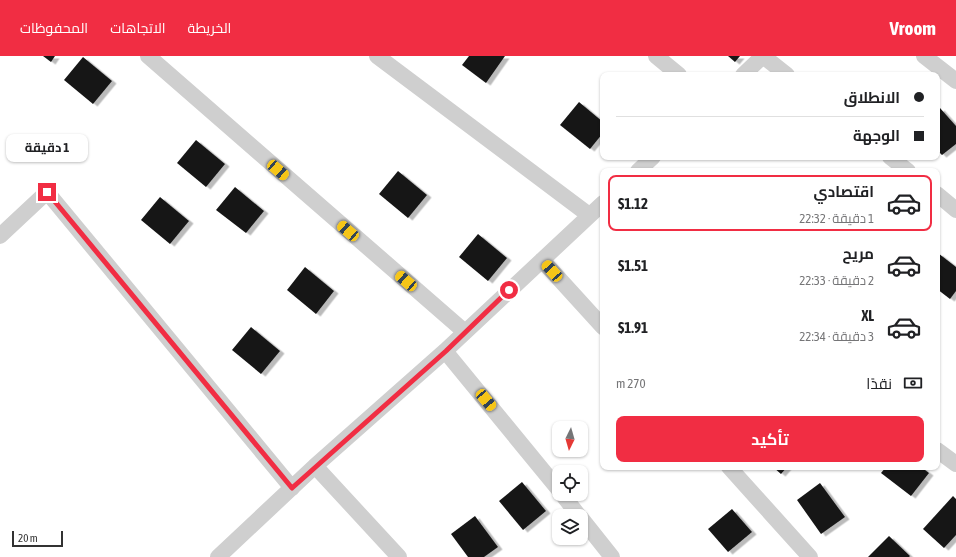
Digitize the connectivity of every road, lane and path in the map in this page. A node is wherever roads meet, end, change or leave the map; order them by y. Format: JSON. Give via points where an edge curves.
{"nodes":[{"id":1,"x":377,"y":56,"type":"edge"},
{"id":2,"x":656,"y":56,"type":"edge"},
{"id":3,"x":763,"y":56,"type":"edge"},
{"id":4,"x":924,"y":56,"type":"edge"},
{"id":5,"x":150,"y":57,"type":"edge"},
{"id":6,"x":675,"y":72,"type":"edge"},
{"id":7,"x":745,"y":72,"type":"edge"},
{"id":8,"x":783,"y":72,"type":"edge"},
{"id":9,"x":956,"y":81,"type":"edge"},
{"id":10,"x":650,"y":160,"type":"edge"},
{"id":11,"x":894,"y":160,"type":"edge"},
{"id":12,"x":641,"y":168,"type":"edge"},
{"id":13,"x":904,"y":168,"type":"edge"},
{"id":14,"x":940,"y":197,"type":"edge"},
{"id":15,"x":600,"y":206,"type":"edge"},
{"id":16,"x":956,"y":210,"type":"edge"},
{"id":17,"x":589,"y":215,"type":"junction"},
{"id":18,"x":0,"y":236,"type":"edge"},
{"id":19,"x":542,"y":260,"type":"junction"},
{"id":20,"x":600,"y":324,"type":"edge"},
{"id":21,"x":465,"y":332,"type":"junction"},
{"id":22,"x":446,"y":351,"type":"junction"},
{"id":23,"x":940,"y":452,"type":"edge"},
{"id":24,"x":956,"y":464,"type":"edge"},
{"id":25,"x":315,"y":466,"type":"junction"},
{"id":26,"x":732,"y":470,"type":"edge"},
{"id":27,"x":552,"y":481,"type":"edge"},
{"id":28,"x":292,"y":488,"type":"junction"},
{"id":29,"x":567,"y":501,"type":"edge"},
{"id":30,"x":574,"y":509,"type":"edge"},
{"id":31,"x":588,"y":527,"type":"edge"},
{"id":32,"x":218,"y":557,"type":"edge"},
{"id":33,"x":399,"y":557,"type":"edge"},
{"id":34,"x":612,"y":557,"type":"edge"},
{"id":35,"x":810,"y":557,"type":"edge"}],
"edges":[{"from":1,"to":17,"type":"street"},
{"from":2,"to":6,"type":"street"},
{"from":3,"to":7,"type":"street"},
{"from":3,"to":8,"type":"street"},
{"from":4,"to":9,"type":"street"},
{"from":5,"to":21,"type":"street"},
{"from":10,"to":12,"type":"street"},
{"from":11,"to":13,"type":"street"},
{"from":14,"to":16,"type":"street"},
{"from":15,"to":17,"type":"street"},
{"from":17,"to":19,"type":"street"},
{"from":18,"to":28,"type":"street","via":[[47,192]]},
{"from":19,"to":20,"type":"street"},
{"from":19,"to":21,"type":"street"},
{"from":21,"to":22,"type":"street"},
{"from":22,"to":25,"type":"street"},
{"from":22,"to":27,"type":"street"},
{"from":23,"to":24,"type":"street"},
{"from":25,"to":28,"type":"street"},
{"from":25,"to":33,"type":"street"},
{"from":26,"to":35,"type":"street"},
{"from":28,"to":32,"type":"street"},
{"from":29,"to":30,"type":"street"},
{"from":31,"to":34,"type":"street"}]}
